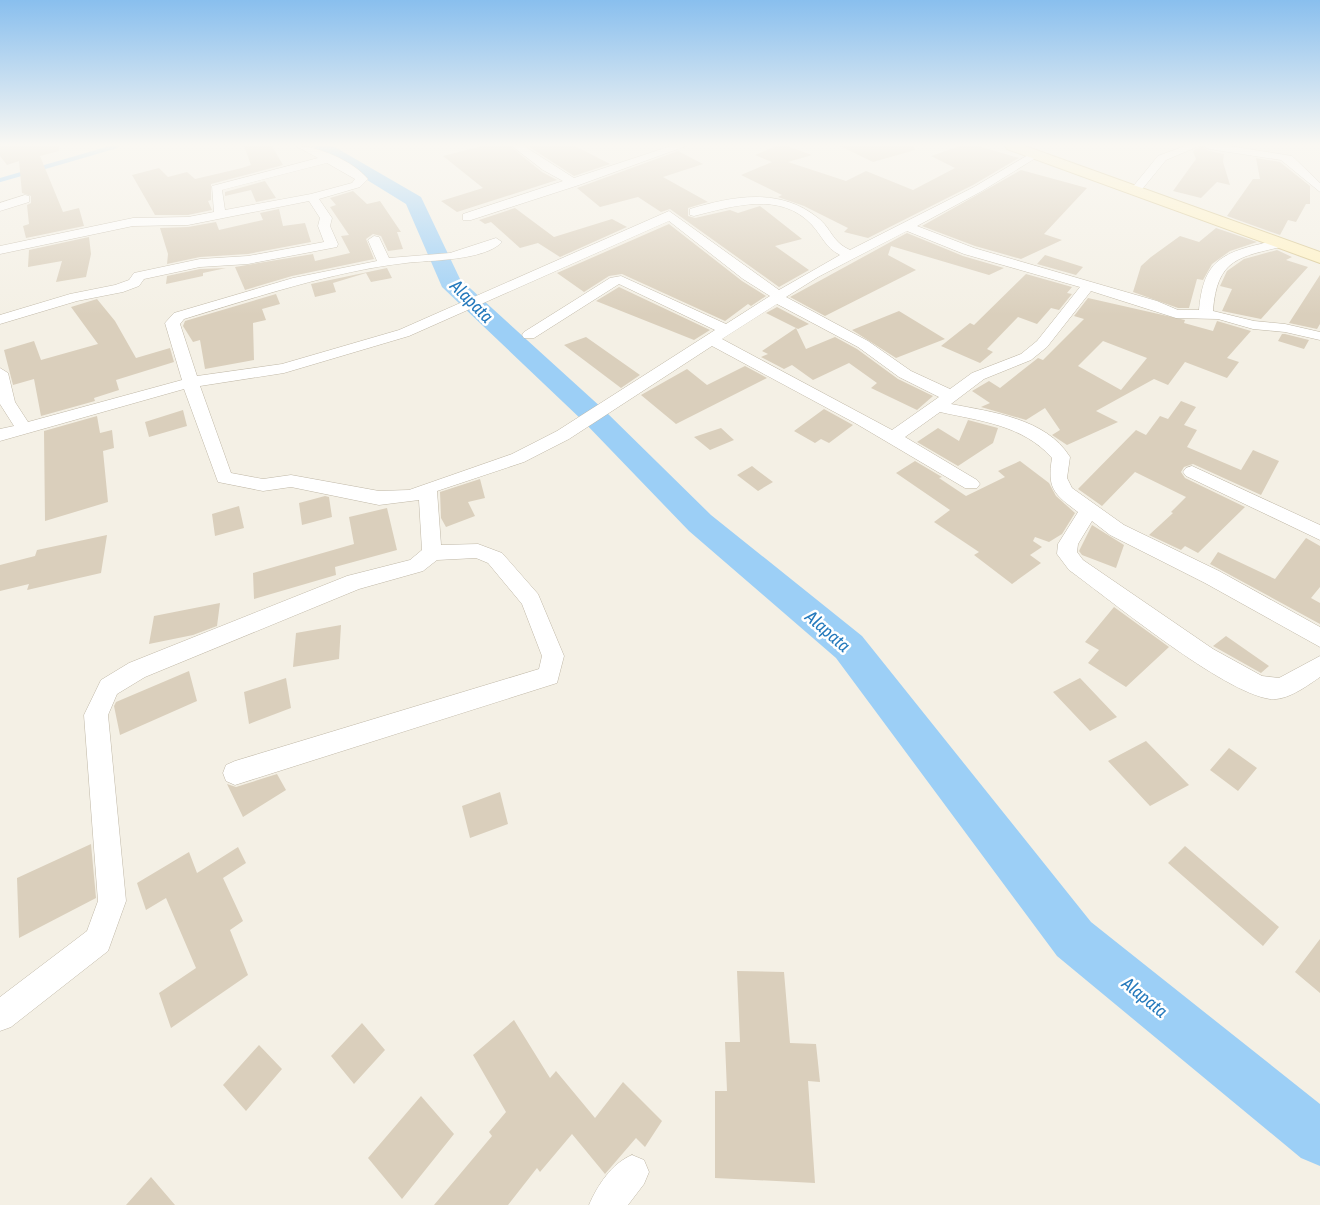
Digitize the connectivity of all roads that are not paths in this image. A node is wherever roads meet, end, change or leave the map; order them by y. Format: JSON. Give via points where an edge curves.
{"nodes":[{"id":1,"x":15,"y":202,"type":"edge"},
{"id":2,"x":218,"y":202,"type":"edge"},
{"id":3,"x":284,"y":202,"type":"edge"},
{"id":4,"x":315,"y":202,"type":"edge"},
{"id":5,"x":514,"y":202,"type":"edge"},
{"id":6,"x":730,"y":202,"type":"edge"},
{"id":7,"x":781,"y":202,"type":"edge"},
{"id":8,"x":951,"y":202,"type":"edge"},
{"id":9,"x":1166,"y":202,"type":"edge"},
{"id":10,"x":0,"y":207,"type":"edge"},
{"id":11,"x":694,"y":212,"type":"dead end"},
{"id":12,"x":220,"y":214,"type":"junction"},
{"id":13,"x":467,"y":217,"type":"dead end"},
{"id":14,"x":904,"y":225,"type":"junction"},
{"id":15,"x":374,"y":240,"type":"dead end"},
{"id":16,"x":496,"y":242,"type":"dead end"},
{"id":17,"x":1280,"y":243,"type":"junction"},
{"id":18,"x":0,"y":249,"type":"edge"},
{"id":19,"x":470,"y":250,"type":"junction"},
{"id":20,"x":849,"y":254,"type":"junction"},
{"id":21,"x":489,"y":258,"type":"dead end"},
{"id":22,"x":1320,"y":258,"type":"edge"},
{"id":23,"x":385,"y":264,"type":"junction"},
{"id":24,"x":1088,"y":286,"type":"junction"},
{"id":25,"x":779,"y":297,"type":"junction"},
{"id":26,"x":1206,"y":314,"type":"junction"},
{"id":27,"x":0,"y":320,"type":"edge"},
{"id":28,"x":529,"y":335,"type":"dead end"},
{"id":29,"x":720,"y":335,"type":"junction"},
{"id":30,"x":1320,"y":336,"type":"edge"},
{"id":31,"x":0,"y":373,"type":"edge"},
{"id":32,"x":192,"y":382,"type":"junction"},
{"id":33,"x":943,"y":401,"type":"junction"},
{"id":34,"x":24,"y":428,"type":"junction"},
{"id":35,"x":0,"y":435,"type":"edge"},
{"id":36,"x":893,"y":438,"type":"junction"},
{"id":37,"x":1192,"y":472,"type":"dead end"},
{"id":38,"x":971,"y":484,"type":"dead end"},
{"id":39,"x":428,"y":488,"type":"junction"},
{"id":40,"x":1089,"y":510,"type":"junction"},
{"id":41,"x":1320,"y":533,"type":"edge"},
{"id":42,"x":432,"y":553,"type":"junction"},
{"id":43,"x":1320,"y":638,"type":"edge"},
{"id":44,"x":1320,"y":665,"type":"edge"},
{"id":45,"x":235,"y":773,"type":"dead end"},
{"id":46,"x":0,"y":1016,"type":"edge"},
{"id":47,"x":632,"y":1172,"type":"dead end"},
{"id":48,"x":606,"y":1205,"type":"edge"}],
"edges":[{"from":1,"to":10,"type":"street"},
{"from":2,"to":12,"type":"street"},
{"from":3,"to":12,"type":"street"},
{"from":4,"to":27,"type":"street","via":[[326,218],[324,226],[332,244],[153,272],[118,289],[75,297]]},
{"from":5,"to":13,"type":"street"},
{"from":6,"to":11,"type":"street"},
{"from":7,"to":20,"type":"street","via":[[817,222],[830,243]]},
{"from":8,"to":14,"type":"street"},
{"from":9,"to":17,"type":"main road"},
{"from":12,"to":18,"type":"street","via":[[177,222],[133,222]]},
{"from":14,"to":20,"type":"street"},
{"from":14,"to":24,"type":"street","via":[[969,251]]},
{"from":15,"to":23,"type":"street"},
{"from":16,"to":19,"type":"street"},
{"from":17,"to":22,"type":"main road"},
{"from":17,"to":26,"type":"street","via":[[1236,253],[1220,263],[1207,286]]},
{"from":19,"to":21,"type":"street"},
{"from":19,"to":23,"type":"street","via":[[451,257]]},
{"from":20,"to":25,"type":"street"},
{"from":23,"to":32,"type":"street","via":[[298,281],[179,316],[172,323]]},
{"from":24,"to":26,"type":"street","via":[[1176,314]]},
{"from":24,"to":33,"type":"street","via":[[1042,344],[1019,361],[978,376]]},
{"from":25,"to":29,"type":"street"},
{"from":25,"to":32,"type":"street","via":[[669,215],[404,333],[284,368]]},
{"from":25,"to":33,"type":"street","via":[[863,344]]},
{"from":26,"to":30,"type":"street"},
{"from":28,"to":29,"type":"street","via":[[621,280]]},
{"from":29,"to":36,"type":"street"},
{"from":29,"to":39,"type":"street","via":[[563,435],[518,458]]},
{"from":31,"to":34,"type":"street","via":[[7,402]]},
{"from":32,"to":34,"type":"street"},
{"from":32,"to":39,"type":"street","via":[[224,478],[263,485],[291,481],[379,498],[412,496]]},
{"from":33,"to":36,"type":"street"},
{"from":33,"to":40,"type":"street","via":[[1027,428],[1054,447],[1061,457],[1059,483],[1064,492]]},
{"from":34,"to":35,"type":"street"},
{"from":36,"to":38,"type":"street"},
{"from":37,"to":41,"type":"street"},
{"from":39,"to":42,"type":"street"},
{"from":40,"to":43,"type":"street","via":[[1117,530],[1212,577]]},
{"from":40,"to":44,"type":"street","via":[[1068,544],[1067,554],[1076,565],[1230,670],[1273,689]]},
{"from":42,"to":45,"type":"street","via":[[478,551],[495,558],[531,600],[553,656],[549,676]]},
{"from":42,"to":46,"type":"street","via":[[416,566],[354,582],[137,670],[109,687],[96,715],[112,901],[98,941]]},
{"from":47,"to":48,"type":"street"}]}
